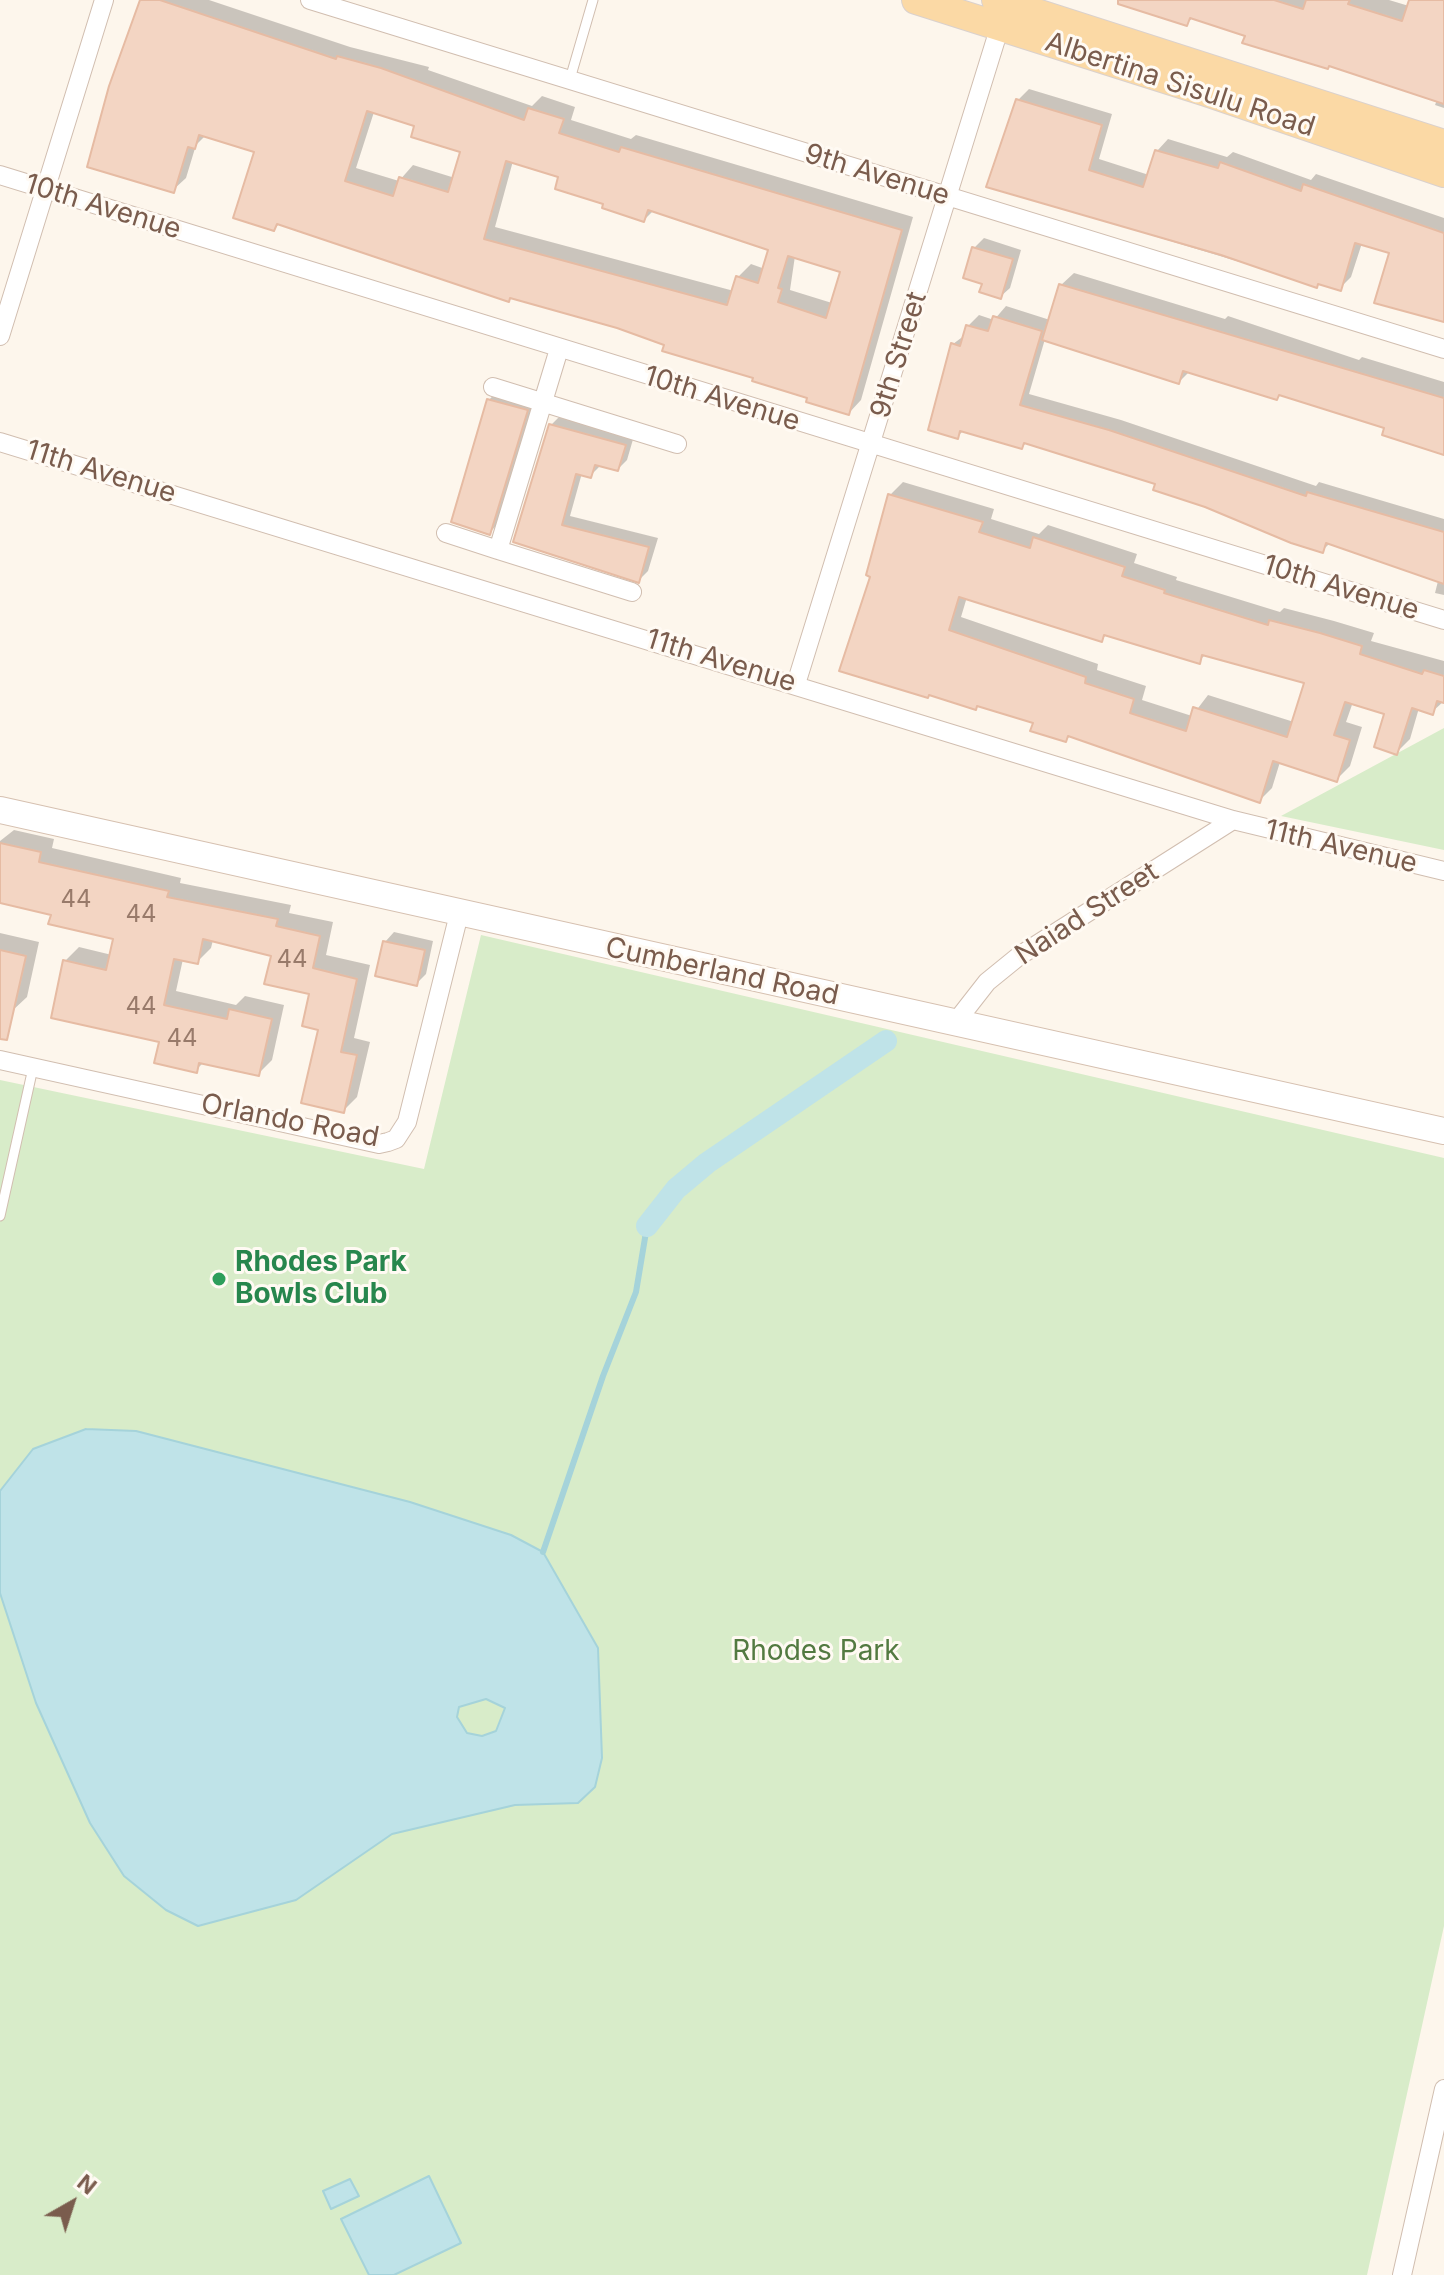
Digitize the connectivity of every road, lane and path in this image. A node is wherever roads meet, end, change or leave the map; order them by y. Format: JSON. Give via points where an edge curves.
{"nodes":[{"id":1,"x":104,"y":0,"type":"edge"},
{"id":2,"x":593,"y":0,"type":"edge"},
{"id":3,"x":916,"y":0,"type":"edge"},
{"id":4,"x":318,"y":1,"type":"edge"},
{"id":5,"x":1001,"y":7,"type":"edge"},
{"id":6,"x":570,"y":79,"type":"junction"},
{"id":7,"x":1444,"y":144,"type":"edge"},
{"id":8,"x":1444,"y":173,"type":"edge"},
{"id":9,"x":0,"y":175,"type":"edge"},
{"id":10,"x":44,"y":189,"type":"junction"},
{"id":11,"x":946,"y":197,"type":"junction"},
{"id":12,"x":0,"y":336,"type":"edge"},
{"id":13,"x":559,"y":349,"type":"junction"},
{"id":14,"x":1444,"y":349,"type":"edge"},
{"id":15,"x":493,"y":387,"type":"dead end"},
{"id":16,"x":543,"y":402,"type":"junction"},
{"id":17,"x":0,"y":442,"type":"edge"},
{"id":18,"x":677,"y":444,"type":"dead end"},
{"id":19,"x":872,"y":445,"type":"junction"},
{"id":20,"x":446,"y":533,"type":"dead end"},
{"id":21,"x":498,"y":550,"type":"junction"},
{"id":22,"x":632,"y":592,"type":"dead end"},
{"id":23,"x":1444,"y":620,"type":"edge"},
{"id":24,"x":796,"y":684,"type":"junction"},
{"id":25,"x":0,"y":810,"type":"edge"},
{"id":26,"x":1233,"y":820,"type":"junction"},
{"id":27,"x":1444,"y":871,"type":"edge"},
{"id":28,"x":459,"y":914,"type":"junction"},
{"id":29,"x":955,"y":1023,"type":"junction"},
{"id":30,"x":0,"y":1060,"type":"edge"},
{"id":31,"x":33,"y":1068,"type":"junction"},
{"id":32,"x":1444,"y":1131,"type":"edge"},
{"id":33,"x":0,"y":1216,"type":"edge"},
{"id":34,"x":1444,"y":2089,"type":"edge"},
{"id":35,"x":1402,"y":2275,"type":"edge"}],
"edges":[{"from":1,"to":10,"type":"street"},
{"from":2,"to":6,"type":"lane"},
{"from":3,"to":5,"type":"main road","name":"Albertina Sisulu Road"},
{"from":4,"to":6,"type":"street","name":"9th Avenue"},
{"from":5,"to":7,"type":"main road","name":"Albertina Sisulu Road"},
{"from":5,"to":8,"type":"main road","name":"Albertina Sisulu Road"},
{"from":5,"to":11,"type":"street","name":"9th Street"},
{"from":6,"to":11,"type":"street","name":"9th Avenue"},
{"from":9,"to":10,"type":"street","name":"10th Avenue"},
{"from":10,"to":12,"type":"street"},
{"from":10,"to":13,"type":"street","name":"10th Avenue"},
{"from":11,"to":14,"type":"street","name":"9th Avenue"},
{"from":11,"to":19,"type":"street","name":"9th Street"},
{"from":13,"to":16,"type":"street"},
{"from":13,"to":19,"type":"street","name":"10th Avenue"},
{"from":15,"to":16,"type":"street"},
{"from":16,"to":18,"type":"street"},
{"from":16,"to":21,"type":"street"},
{"from":17,"to":24,"type":"street","name":"11th Avenue"},
{"from":19,"to":23,"type":"street","name":"10th Avenue"},
{"from":19,"to":24,"type":"street","name":"9th Street"},
{"from":20,"to":21,"type":"street"},
{"from":21,"to":22,"type":"street"},
{"from":24,"to":26,"type":"street","name":"11th Avenue"},
{"from":25,"to":28,"type":"street","name":"Cumberland Road"},
{"from":26,"to":27,"type":"street","name":"11th Avenue"},
{"from":26,"to":29,"type":"street","name":"Naiad Street","via":[[1019,956],[987,982]]},
{"from":28,"to":29,"type":"street","name":"Cumberland Road"},
{"from":28,"to":31,"type":"street","name":"Orlando Road","via":[[407,1122],[396,1139],[379,1144]]},
{"from":29,"to":32,"type":"street","name":"Cumberland Road"},
{"from":30,"to":31,"type":"street","name":"Orlando Road"},
{"from":31,"to":33,"type":"lane"},
{"from":34,"to":35,"type":"street"}]}
